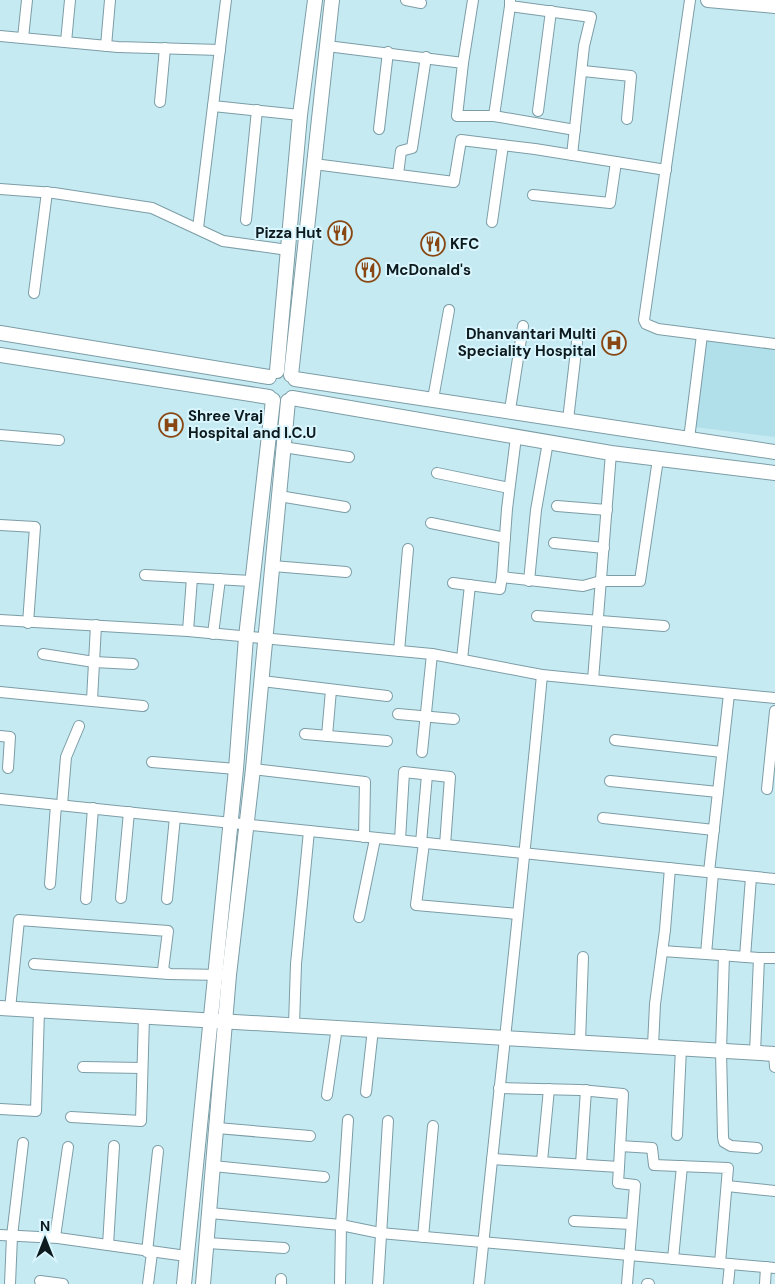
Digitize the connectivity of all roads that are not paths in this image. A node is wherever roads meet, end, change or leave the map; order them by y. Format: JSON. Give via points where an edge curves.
{"nodes":[{"id":1,"x":27,"y":0,"type":"edge"},
{"id":2,"x":70,"y":0,"type":"edge"},
{"id":3,"x":110,"y":0,"type":"edge"},
{"id":4,"x":226,"y":0,"type":"edge"},
{"id":5,"x":314,"y":0,"type":"edge"},
{"id":6,"x":332,"y":0,"type":"edge"},
{"id":7,"x":406,"y":0,"type":"edge"},
{"id":8,"x":473,"y":0,"type":"edge"},
{"id":9,"x":690,"y":0,"type":"edge"},
{"id":10,"x":708,"y":0,"type":"edge"},
{"id":11,"x":421,"y":3,"type":"dead end"},
{"id":12,"x":510,"y":3,"type":"edge"},
{"id":13,"x":775,"y":6,"type":"edge"},
{"id":14,"x":551,"y":12,"type":"junction"},
{"id":15,"x":0,"y":36,"type":"edge"},
{"id":16,"x":23,"y":38,"type":"junction"},
{"id":17,"x":66,"y":42,"type":"junction"},
{"id":18,"x":106,"y":46,"type":"junction"},
{"id":19,"x":327,"y":46,"type":"junction"},
{"id":20,"x":165,"y":48,"type":"junction"},
{"id":21,"x":220,"y":50,"type":"junction"},
{"id":22,"x":388,"y":52,"type":"junction"},
{"id":23,"x":426,"y":57,"type":"junction"},
{"id":24,"x":464,"y":63,"type":"junction"},
{"id":25,"x":583,"y":71,"type":"junction"},
{"id":26,"x":160,"y":102,"type":"dead end"},
{"id":27,"x":213,"y":106,"type":"junction"},
{"id":28,"x":257,"y":110,"type":"junction"},
{"id":29,"x":538,"y":111,"type":"dead end"},
{"id":30,"x":300,"y":115,"type":"junction"},
{"id":31,"x":494,"y":116,"type":"junction"},
{"id":32,"x":627,"y":119,"type":"dead end"},
{"id":33,"x":379,"y":129,"type":"dead end"},
{"id":34,"x":575,"y":130,"type":"junction"},
{"id":35,"x":503,"y":145,"type":"junction"},
{"id":36,"x":572,"y":155,"type":"junction"},
{"id":37,"x":616,"y":162,"type":"junction"},
{"id":38,"x":314,"y":164,"type":"junction"},
{"id":39,"x":666,"y":170,"type":"junction"},
{"id":40,"x":398,"y":174,"type":"junction"},
{"id":41,"x":0,"y":189,"type":"edge"},
{"id":42,"x":47,"y":192,"type":"junction"},
{"id":43,"x":533,"y":194,"type":"dead end"},
{"id":44,"x":246,"y":220,"type":"dead end"},
{"id":45,"x":492,"y":222,"type":"dead end"},
{"id":46,"x":198,"y":228,"type":"junction"},
{"id":47,"x":288,"y":250,"type":"junction"},
{"id":48,"x":34,"y":293,"type":"dead end"},
{"id":49,"x":449,"y":310,"type":"dead end"},
{"id":50,"x":523,"y":326,"type":"dead end"},
{"id":51,"x":0,"y":333,"type":"edge"},
{"id":52,"x":702,"y":335,"type":"junction"},
{"id":53,"x":577,"y":342,"type":"dead end"},
{"id":54,"x":775,"y":344,"type":"edge"},
{"id":55,"x":0,"y":355,"type":"edge"},
{"id":56,"x":273,"y":374,"type":"junction"},
{"id":57,"x":293,"y":377,"type":"junction"},
{"id":58,"x":271,"y":398,"type":"junction"},
{"id":59,"x":290,"y":399,"type":"junction"},
{"id":60,"x":433,"y":399,"type":"junction"},
{"id":61,"x":510,"y":410,"type":"junction"},
{"id":62,"x":568,"y":420,"type":"junction"},
{"id":63,"x":0,"y":435,"type":"edge"},
{"id":64,"x":516,"y":437,"type":"junction"},
{"id":65,"x":689,"y":439,"type":"junction"},
{"id":66,"x":59,"y":440,"type":"dead end"},
{"id":67,"x":548,"y":442,"type":"junction"},
{"id":68,"x":284,"y":447,"type":"junction"},
{"id":69,"x":775,"y":452,"type":"edge"},
{"id":70,"x":611,"y":453,"type":"junction"},
{"id":71,"x":349,"y":457,"type":"dead end"},
{"id":72,"x":658,"y":460,"type":"junction"},
{"id":73,"x":438,"y":473,"type":"dead end"},
{"id":74,"x":775,"y":473,"type":"edge"},
{"id":75,"x":509,"y":488,"type":"junction"},
{"id":76,"x":279,"y":496,"type":"junction"},
{"id":77,"x":345,"y":506,"type":"dead end"},
{"id":78,"x":557,"y":506,"type":"dead end"},
{"id":79,"x":607,"y":510,"type":"junction"},
{"id":80,"x":431,"y":523,"type":"dead end"},
{"id":81,"x":0,"y":525,"type":"edge"},
{"id":82,"x":505,"y":538,"type":"junction"},
{"id":83,"x":554,"y":543,"type":"dead end"},
{"id":84,"x":604,"y":548,"type":"junction"},
{"id":85,"x":408,"y":549,"type":"dead end"},
{"id":86,"x":273,"y":566,"type":"junction"},
{"id":87,"x":346,"y":572,"type":"dead end"},
{"id":88,"x":146,"y":575,"type":"dead end"},
{"id":89,"x":502,"y":577,"type":"junction"},
{"id":90,"x":192,"y":578,"type":"junction"},
{"id":91,"x":220,"y":579,"type":"junction"},
{"id":92,"x":251,"y":581,"type":"junction"},
{"id":93,"x":529,"y":581,"type":"junction"},
{"id":94,"x":601,"y":581,"type":"junction"},
{"id":95,"x":453,"y":583,"type":"dead end"},
{"id":96,"x":470,"y":585,"type":"junction"},
{"id":97,"x":537,"y":616,"type":"dead end"},
{"id":98,"x":0,"y":620,"type":"edge"},
{"id":99,"x":28,"y":622,"type":"junction"},
{"id":100,"x":598,"y":622,"type":"junction"},
{"id":101,"x":96,"y":625,"type":"junction"},
{"id":102,"x":664,"y":626,"type":"dead end"},
{"id":103,"x":188,"y":631,"type":"junction"},
{"id":104,"x":213,"y":634,"type":"junction"},
{"id":105,"x":246,"y":637,"type":"junction"},
{"id":106,"x":264,"y":638,"type":"junction"},
{"id":107,"x":399,"y":651,"type":"junction"},
{"id":108,"x":43,"y":654,"type":"dead end"},
{"id":109,"x":432,"y":654,"type":"junction"},
{"id":110,"x":462,"y":659,"type":"junction"},
{"id":111,"x":94,"y":662,"type":"junction"},
{"id":112,"x":133,"y":664,"type":"dead end"},
{"id":113,"x":542,"y":675,"type":"junction"},
{"id":114,"x":593,"y":680,"type":"junction"},
{"id":115,"x":262,"y":681,"type":"junction"},
{"id":116,"x":331,"y":690,"type":"junction"},
{"id":117,"x":0,"y":692,"type":"edge"},
{"id":118,"x":729,"y":694,"type":"junction"},
{"id":119,"x":388,"y":696,"type":"dead end"},
{"id":120,"x":775,"y":698,"type":"edge"},
{"id":121,"x":92,"y":700,"type":"junction"},
{"id":122,"x":143,"y":706,"type":"dead end"},
{"id":123,"x":775,"y":711,"type":"edge"},
{"id":124,"x":398,"y":714,"type":"dead end"},
{"id":125,"x":426,"y":716,"type":"junction"},
{"id":126,"x":454,"y":719,"type":"dead end"},
{"id":127,"x":79,"y":726,"type":"dead end"},
{"id":128,"x":305,"y":734,"type":"dead end"},
{"id":129,"x":0,"y":736,"type":"edge"},
{"id":130,"x":327,"y":736,"type":"junction"},
{"id":131,"x":615,"y":740,"type":"dead end"},
{"id":132,"x":388,"y":741,"type":"dead end"},
{"id":133,"x":422,"y":752,"type":"dead end"},
{"id":134,"x":722,"y":752,"type":"junction"},
{"id":135,"x":152,"y":762,"type":"dead end"},
{"id":136,"x":8,"y":768,"type":"dead end"},
{"id":137,"x":236,"y":769,"type":"junction"},
{"id":138,"x":253,"y":769,"type":"junction"},
{"id":139,"x":427,"y":775,"type":"junction"},
{"id":140,"x":610,"y":781,"type":"dead end"},
{"id":141,"x":767,"y":788,"type":"dead end"},
{"id":142,"x":718,"y":792,"type":"junction"},
{"id":143,"x":0,"y":799,"type":"edge"},
{"id":144,"x":59,"y":805,"type":"junction"},
{"id":145,"x":93,"y":808,"type":"junction"},
{"id":146,"x":129,"y":812,"type":"junction"},
{"id":147,"x":175,"y":817,"type":"junction"},
{"id":148,"x":602,"y":818,"type":"dead end"},
{"id":149,"x":230,"y":823,"type":"junction"},
{"id":150,"x":247,"y":825,"type":"junction"},
{"id":151,"x":714,"y":830,"type":"junction"},
{"id":152,"x":309,"y":831,"type":"junction"},
{"id":153,"x":369,"y":838,"type":"junction"},
{"id":154,"x":400,"y":840,"type":"junction"},
{"id":155,"x":423,"y":843,"type":"junction"},
{"id":156,"x":445,"y":845,"type":"junction"},
{"id":157,"x":526,"y":853,"type":"junction"},
{"id":158,"x":670,"y":868,"type":"junction"},
{"id":159,"x":711,"y":873,"type":"junction"},
{"id":160,"x":751,"y":877,"type":"junction"},
{"id":161,"x":775,"y":879,"type":"edge"},
{"id":162,"x":50,"y":884,"type":"dead end"},
{"id":163,"x":121,"y":898,"type":"dead end"},
{"id":164,"x":86,"y":899,"type":"dead end"},
{"id":165,"x":167,"y":899,"type":"dead end"},
{"id":166,"x":518,"y":914,"type":"junction"},
{"id":167,"x":359,"y":917,"type":"dead end"},
{"id":168,"x":662,"y":951,"type":"junction"},
{"id":169,"x":706,"y":954,"type":"junction"},
{"id":170,"x":724,"y":956,"type":"junction"},
{"id":171,"x":583,"y":957,"type":"dead end"},
{"id":172,"x":745,"y":957,"type":"junction"},
{"id":173,"x":758,"y":958,"type":"junction"},
{"id":174,"x":775,"y":958,"type":"edge"},
{"id":175,"x":34,"y":964,"type":"dead end"},
{"id":176,"x":169,"y":974,"type":"junction"},
{"id":177,"x":214,"y":975,"type":"junction"},
{"id":178,"x":229,"y":975,"type":"junction"},
{"id":179,"x":5,"y":1008,"type":"edge"},
{"id":180,"x":39,"y":1010,"type":"junction"},
{"id":181,"x":144,"y":1016,"type":"junction"},
{"id":182,"x":211,"y":1021,"type":"junction"},
{"id":183,"x":226,"y":1022,"type":"junction"},
{"id":184,"x":294,"y":1024,"type":"junction"},
{"id":185,"x":337,"y":1027,"type":"junction"},
{"id":186,"x":373,"y":1029,"type":"junction"},
{"id":187,"x":504,"y":1037,"type":"junction"},
{"id":188,"x":580,"y":1042,"type":"junction"},
{"id":189,"x":652,"y":1046,"type":"junction"},
{"id":190,"x":681,"y":1048,"type":"junction"},
{"id":191,"x":721,"y":1051,"type":"junction"},
{"id":192,"x":756,"y":1053,"type":"junction"},
{"id":193,"x":775,"y":1058,"type":"edge"},
{"id":194,"x":83,"y":1067,"type":"dead end"},
{"id":195,"x":142,"y":1068,"type":"junction"},
{"id":196,"x":498,"y":1088,"type":"junction"},
{"id":197,"x":549,"y":1089,"type":"junction"},
{"id":198,"x":586,"y":1090,"type":"junction"},
{"id":199,"x":366,"y":1092,"type":"dead end"},
{"id":200,"x":327,"y":1095,"type":"dead end"},
{"id":201,"x":0,"y":1109,"type":"edge"},
{"id":202,"x":71,"y":1117,"type":"dead end"},
{"id":203,"x":348,"y":1120,"type":"dead end"},
{"id":204,"x":388,"y":1121,"type":"dead end"},
{"id":205,"x":433,"y":1126,"type":"dead end"},
{"id":206,"x":217,"y":1128,"type":"junction"},
{"id":207,"x":677,"y":1135,"type":"dead end"},
{"id":208,"x":310,"y":1136,"type":"dead end"},
{"id":209,"x":23,"y":1143,"type":"dead end"},
{"id":210,"x":114,"y":1146,"type":"dead end"},
{"id":211,"x":620,"y":1146,"type":"junction"},
{"id":212,"x":68,"y":1147,"type":"dead end"},
{"id":213,"x":757,"y":1148,"type":"dead end"},
{"id":214,"x":158,"y":1151,"type":"dead end"},
{"id":215,"x":492,"y":1159,"type":"junction"},
{"id":216,"x":542,"y":1161,"type":"junction"},
{"id":217,"x":581,"y":1164,"type":"junction"},
{"id":218,"x":213,"y":1166,"type":"junction"},
{"id":219,"x":682,"y":1166,"type":"junction"},
{"id":220,"x":619,"y":1167,"type":"junction"},
{"id":221,"x":324,"y":1177,"type":"dead end"},
{"id":222,"x":727,"y":1186,"type":"junction"},
{"id":223,"x":775,"y":1191,"type":"edge"},
{"id":224,"x":210,"y":1213,"type":"junction"},
{"id":225,"x":574,"y":1221,"type":"dead end"},
{"id":226,"x":631,"y":1224,"type":"junction"},
{"id":227,"x":341,"y":1225,"type":"junction"},
{"id":228,"x":380,"y":1233,"type":"junction"},
{"id":229,"x":0,"y":1235,"type":"edge"},
{"id":230,"x":12,"y":1236,"type":"junction"},
{"id":231,"x":423,"y":1237,"type":"junction"},
{"id":232,"x":55,"y":1238,"type":"junction"},
{"id":233,"x":483,"y":1242,"type":"junction"},
{"id":234,"x":208,"y":1243,"type":"junction"},
{"id":235,"x":108,"y":1245,"type":"junction"},
{"id":236,"x":284,"y":1248,"type":"dead end"},
{"id":237,"x":150,"y":1253,"type":"junction"},
{"id":238,"x":629,"y":1255,"type":"junction"},
{"id":239,"x":186,"y":1256,"type":"junction"},
{"id":240,"x":673,"y":1259,"type":"junction"},
{"id":241,"x":725,"y":1264,"type":"junction"},
{"id":242,"x":771,"y":1268,"type":"edge"},
{"id":243,"x":7,"y":1280,"type":"edge"},
{"id":244,"x":40,"y":1281,"type":"dead end"},
{"id":245,"x":63,"y":1284,"type":"edge"},
{"id":246,"x":148,"y":1284,"type":"edge"},
{"id":247,"x":184,"y":1284,"type":"edge"},
{"id":248,"x":203,"y":1284,"type":"edge"},
{"id":249,"x":340,"y":1284,"type":"edge"},
{"id":250,"x":378,"y":1284,"type":"edge"},
{"id":251,"x":479,"y":1284,"type":"edge"},
{"id":252,"x":627,"y":1284,"type":"edge"},
{"id":253,"x":728,"y":1284,"type":"edge"},
{"id":254,"x":765,"y":1284,"type":"edge"}],
"edges":[{"from":1,"to":16,"type":"street"},
{"from":2,"to":17,"type":"street"},
{"from":3,"to":18,"type":"street"},
{"from":4,"to":21,"type":"street"},
{"from":5,"to":30,"type":"street"},
{"from":6,"to":19,"type":"street"},
{"from":7,"to":11,"type":"street"},
{"from":8,"to":24,"type":"street"},
{"from":9,"to":39,"type":"street"},
{"from":10,"to":13,"type":"street"},
{"from":12,"to":14,"type":"street"},
{"from":12,"to":31,"type":"street"},
{"from":14,"to":25,"type":"street","via":[[591,16],[584,46]]},
{"from":14,"to":29,"type":"street"},
{"from":15,"to":16,"type":"street"},
{"from":16,"to":17,"type":"street"},
{"from":17,"to":18,"type":"street"},
{"from":18,"to":20,"type":"street"},
{"from":19,"to":22,"type":"street"},
{"from":19,"to":38,"type":"street"},
{"from":20,"to":21,"type":"street"},
{"from":20,"to":26,"type":"street"},
{"from":21,"to":27,"type":"street"},
{"from":22,"to":23,"type":"street"},
{"from":22,"to":33,"type":"street"},
{"from":23,"to":24,"type":"street"},
{"from":23,"to":40,"type":"street","via":[[412,148],[401,151]]},
{"from":24,"to":31,"type":"street","via":[[457,116]]},
{"from":25,"to":32,"type":"street","via":[[631,76]]},
{"from":25,"to":34,"type":"street"},
{"from":27,"to":28,"type":"street"},
{"from":27,"to":46,"type":"street"},
{"from":28,"to":30,"type":"street"},
{"from":28,"to":44,"type":"street"},
{"from":30,"to":47,"type":"street"},
{"from":31,"to":34,"type":"street"},
{"from":34,"to":36,"type":"street"},
{"from":35,"to":36,"type":"street"},
{"from":35,"to":40,"type":"street","via":[[461,140],[454,182]]},
{"from":35,"to":45,"type":"street"},
{"from":36,"to":37,"type":"street"},
{"from":37,"to":39,"type":"street"},
{"from":37,"to":43,"type":"street","via":[[610,203]]},
{"from":38,"to":40,"type":"street"},
{"from":38,"to":57,"type":"street"},
{"from":39,"to":52,"type":"street","via":[[644,320],[651,328]]},
{"from":41,"to":42,"type":"street"},
{"from":42,"to":46,"type":"street","via":[[152,208]]},
{"from":42,"to":48,"type":"street"},
{"from":46,"to":47,"type":"street","via":[[223,242]]},
{"from":47,"to":56,"type":"street"},
{"from":49,"to":60,"type":"street"},
{"from":50,"to":61,"type":"street"},
{"from":51,"to":56,"type":"street"},
{"from":52,"to":54,"type":"street"},
{"from":52,"to":65,"type":"street"},
{"from":53,"to":62,"type":"street"},
{"from":55,"to":58,"type":"street"},
{"from":56,"to":57,"type":"street"},
{"from":56,"to":58,"type":"street","via":[[265,387]]},
{"from":57,"to":59,"type":"street","via":[[297,389]]},
{"from":57,"to":60,"type":"street"},
{"from":58,"to":59,"type":"street","via":[[283,402]]},
{"from":58,"to":92,"type":"street"},
{"from":59,"to":64,"type":"street"},
{"from":59,"to":68,"type":"street"},
{"from":60,"to":61,"type":"street"},
{"from":61,"to":62,"type":"street"},
{"from":62,"to":65,"type":"street"},
{"from":63,"to":66,"type":"street"},
{"from":64,"to":67,"type":"street"},
{"from":64,"to":75,"type":"street"},
{"from":65,"to":69,"type":"street"},
{"from":67,"to":70,"type":"street"},
{"from":67,"to":93,"type":"street","via":[[536,510]]},
{"from":68,"to":71,"type":"street"},
{"from":68,"to":76,"type":"street"},
{"from":70,"to":72,"type":"street"},
{"from":70,"to":79,"type":"street"},
{"from":72,"to":74,"type":"street"},
{"from":72,"to":94,"type":"street","via":[[640,581]]},
{"from":73,"to":75,"type":"street"},
{"from":75,"to":82,"type":"street"},
{"from":76,"to":77,"type":"street"},
{"from":76,"to":86,"type":"street"},
{"from":78,"to":79,"type":"street"},
{"from":79,"to":84,"type":"street"},
{"from":80,"to":82,"type":"street"},
{"from":81,"to":99,"type":"street","via":[[35,528]]},
{"from":82,"to":89,"type":"street"},
{"from":83,"to":84,"type":"street"},
{"from":84,"to":94,"type":"street"},
{"from":85,"to":107,"type":"street"},
{"from":86,"to":87,"type":"street"},
{"from":86,"to":106,"type":"street"},
{"from":88,"to":90,"type":"street"},
{"from":89,"to":93,"type":"street"},
{"from":89,"to":96,"type":"street","via":[[500,589]]},
{"from":90,"to":91,"type":"street"},
{"from":90,"to":103,"type":"street"},
{"from":91,"to":92,"type":"street"},
{"from":91,"to":104,"type":"street"},
{"from":92,"to":105,"type":"street"},
{"from":93,"to":94,"type":"street","via":[[583,586]]},
{"from":94,"to":100,"type":"street"},
{"from":95,"to":96,"type":"street"},
{"from":96,"to":110,"type":"street"},
{"from":97,"to":100,"type":"street"},
{"from":98,"to":99,"type":"street"},
{"from":99,"to":101,"type":"street"},
{"from":100,"to":102,"type":"street"},
{"from":100,"to":114,"type":"street"},
{"from":101,"to":103,"type":"street"},
{"from":101,"to":111,"type":"street"},
{"from":103,"to":104,"type":"street"},
{"from":104,"to":105,"type":"street"},
{"from":105,"to":106,"type":"street"},
{"from":105,"to":137,"type":"street"},
{"from":106,"to":107,"type":"street"},
{"from":106,"to":115,"type":"street"},
{"from":107,"to":109,"type":"street"},
{"from":108,"to":111,"type":"street"},
{"from":109,"to":110,"type":"street"},
{"from":109,"to":125,"type":"street"},
{"from":110,"to":113,"type":"street"},
{"from":111,"to":112,"type":"street"},
{"from":111,"to":121,"type":"street"},
{"from":113,"to":114,"type":"street"},
{"from":113,"to":157,"type":"street"},
{"from":114,"to":118,"type":"street"},
{"from":115,"to":116,"type":"street"},
{"from":115,"to":138,"type":"street"},
{"from":116,"to":119,"type":"street"},
{"from":116,"to":130,"type":"street"},
{"from":117,"to":121,"type":"street"},
{"from":118,"to":120,"type":"street"},
{"from":118,"to":134,"type":"street"},
{"from":121,"to":122,"type":"street"},
{"from":123,"to":141,"type":"street"},
{"from":124,"to":125,"type":"street"},
{"from":125,"to":126,"type":"street"},
{"from":125,"to":133,"type":"street"},
{"from":127,"to":144,"type":"street","via":[[66,757]]},
{"from":128,"to":130,"type":"street"},
{"from":129,"to":136,"type":"street","via":[[10,737]]},
{"from":130,"to":132,"type":"street"},
{"from":131,"to":134,"type":"street"},
{"from":134,"to":142,"type":"street"},
{"from":135,"to":137,"type":"street"},
{"from":137,"to":149,"type":"street"},
{"from":138,"to":150,"type":"street"},
{"from":138,"to":153,"type":"street","via":[[365,782]]},
{"from":139,"to":154,"type":"street","via":[[404,772]]},
{"from":139,"to":155,"type":"street"},
{"from":139,"to":156,"type":"street","via":[[450,777]]},
{"from":140,"to":142,"type":"street"},
{"from":142,"to":151,"type":"street"},
{"from":143,"to":144,"type":"street"},
{"from":144,"to":145,"type":"street"},
{"from":144,"to":162,"type":"street"},
{"from":145,"to":146,"type":"street"},
{"from":145,"to":164,"type":"street"},
{"from":146,"to":147,"type":"street"},
{"from":146,"to":163,"type":"street"},
{"from":147,"to":149,"type":"street"},
{"from":147,"to":165,"type":"street"},
{"from":148,"to":151,"type":"street"},
{"from":149,"to":150,"type":"street"},
{"from":149,"to":177,"type":"street"},
{"from":150,"to":152,"type":"street"},
{"from":150,"to":178,"type":"street"},
{"from":151,"to":159,"type":"street"},
{"from":152,"to":153,"type":"street"},
{"from":152,"to":184,"type":"street","via":[[296,964]]},
{"from":153,"to":154,"type":"street"},
{"from":153,"to":167,"type":"street"},
{"from":154,"to":155,"type":"street"},
{"from":155,"to":156,"type":"street"},
{"from":155,"to":166,"type":"street","via":[[416,905]]},
{"from":156,"to":157,"type":"street"},
{"from":157,"to":158,"type":"street"},
{"from":157,"to":166,"type":"street"},
{"from":158,"to":159,"type":"street"},
{"from":158,"to":168,"type":"street"},
{"from":159,"to":160,"type":"street"},
{"from":159,"to":169,"type":"street"},
{"from":160,"to":161,"type":"street"},
{"from":160,"to":172,"type":"street"},
{"from":166,"to":187,"type":"street"},
{"from":168,"to":169,"type":"street"},
{"from":168,"to":189,"type":"street"},
{"from":169,"to":170,"type":"street"},
{"from":170,"to":172,"type":"street"},
{"from":170,"to":191,"type":"street"},
{"from":171,"to":188,"type":"street"},
{"from":172,"to":173,"type":"street"},
{"from":173,"to":174,"type":"street"},
{"from":173,"to":192,"type":"street"},
{"from":175,"to":176,"type":"street"},
{"from":176,"to":177,"type":"street"},
{"from":176,"to":179,"type":"street","via":[[163,970],[168,931],[18,920]]},
{"from":177,"to":178,"type":"street"},
{"from":177,"to":182,"type":"street"},
{"from":178,"to":183,"type":"street"},
{"from":179,"to":180,"type":"street"},
{"from":180,"to":181,"type":"street"},
{"from":180,"to":201,"type":"street","via":[[36,1111]]},
{"from":181,"to":182,"type":"street"},
{"from":181,"to":195,"type":"street"},
{"from":182,"to":183,"type":"street"},
{"from":182,"to":239,"type":"street"},
{"from":183,"to":184,"type":"street"},
{"from":183,"to":206,"type":"street"},
{"from":184,"to":185,"type":"street"},
{"from":185,"to":186,"type":"street"},
{"from":185,"to":200,"type":"street"},
{"from":186,"to":187,"type":"street"},
{"from":186,"to":199,"type":"street"},
{"from":187,"to":188,"type":"street"},
{"from":187,"to":196,"type":"street"},
{"from":188,"to":189,"type":"street"},
{"from":189,"to":190,"type":"street"},
{"from":190,"to":191,"type":"street"},
{"from":190,"to":207,"type":"street"},
{"from":191,"to":192,"type":"street"},
{"from":191,"to":213,"type":"street","via":[[724,1142],[731,1146]]},
{"from":192,"to":193,"type":"street"},
{"from":194,"to":195,"type":"street"},
{"from":195,"to":202,"type":"street","via":[[141,1121]]},
{"from":196,"to":197,"type":"street"},
{"from":196,"to":215,"type":"street"},
{"from":197,"to":198,"type":"street"},
{"from":197,"to":216,"type":"street"},
{"from":198,"to":211,"type":"street","via":[[624,1094]]},
{"from":198,"to":217,"type":"street"},
{"from":203,"to":227,"type":"street"},
{"from":204,"to":228,"type":"street"},
{"from":205,"to":231,"type":"street"},
{"from":206,"to":208,"type":"street"},
{"from":206,"to":218,"type":"street"},
{"from":209,"to":230,"type":"street"},
{"from":210,"to":235,"type":"street"},
{"from":211,"to":219,"type":"street","via":[[652,1148],[654,1165]]},
{"from":211,"to":220,"type":"street"},
{"from":212,"to":232,"type":"street"},
{"from":214,"to":237,"type":"street"},
{"from":215,"to":216,"type":"street"},
{"from":215,"to":233,"type":"street"},
{"from":216,"to":217,"type":"street"},
{"from":217,"to":220,"type":"street"},
{"from":218,"to":221,"type":"street"},
{"from":218,"to":224,"type":"street"},
{"from":219,"to":222,"type":"street","via":[[728,1168]]},
{"from":219,"to":240,"type":"street"},
{"from":220,"to":226,"type":"street","via":[[618,1182],[635,1185]]},
{"from":222,"to":223,"type":"street"},
{"from":222,"to":241,"type":"street"},
{"from":224,"to":227,"type":"street"},
{"from":224,"to":234,"type":"street"},
{"from":225,"to":226,"type":"street"},
{"from":226,"to":238,"type":"street"},
{"from":227,"to":228,"type":"street"},
{"from":227,"to":249,"type":"street"},
{"from":228,"to":231,"type":"street"},
{"from":228,"to":250,"type":"street"},
{"from":229,"to":230,"type":"street"},
{"from":230,"to":232,"type":"street"},
{"from":230,"to":243,"type":"street"},
{"from":231,"to":233,"type":"street"},
{"from":232,"to":235,"type":"street"},
{"from":233,"to":238,"type":"street"},
{"from":233,"to":251,"type":"street"},
{"from":234,"to":236,"type":"street"},
{"from":234,"to":248,"type":"street"},
{"from":235,"to":237,"type":"street"},
{"from":237,"to":239,"type":"street"},
{"from":237,"to":246,"type":"street"},
{"from":238,"to":240,"type":"street"},
{"from":238,"to":252,"type":"street"},
{"from":239,"to":247,"type":"street"},
{"from":240,"to":241,"type":"street"},
{"from":241,"to":242,"type":"street"},
{"from":241,"to":253,"type":"street"},
{"from":242,"to":254,"type":"street"},
{"from":244,"to":245,"type":"street"}]}
